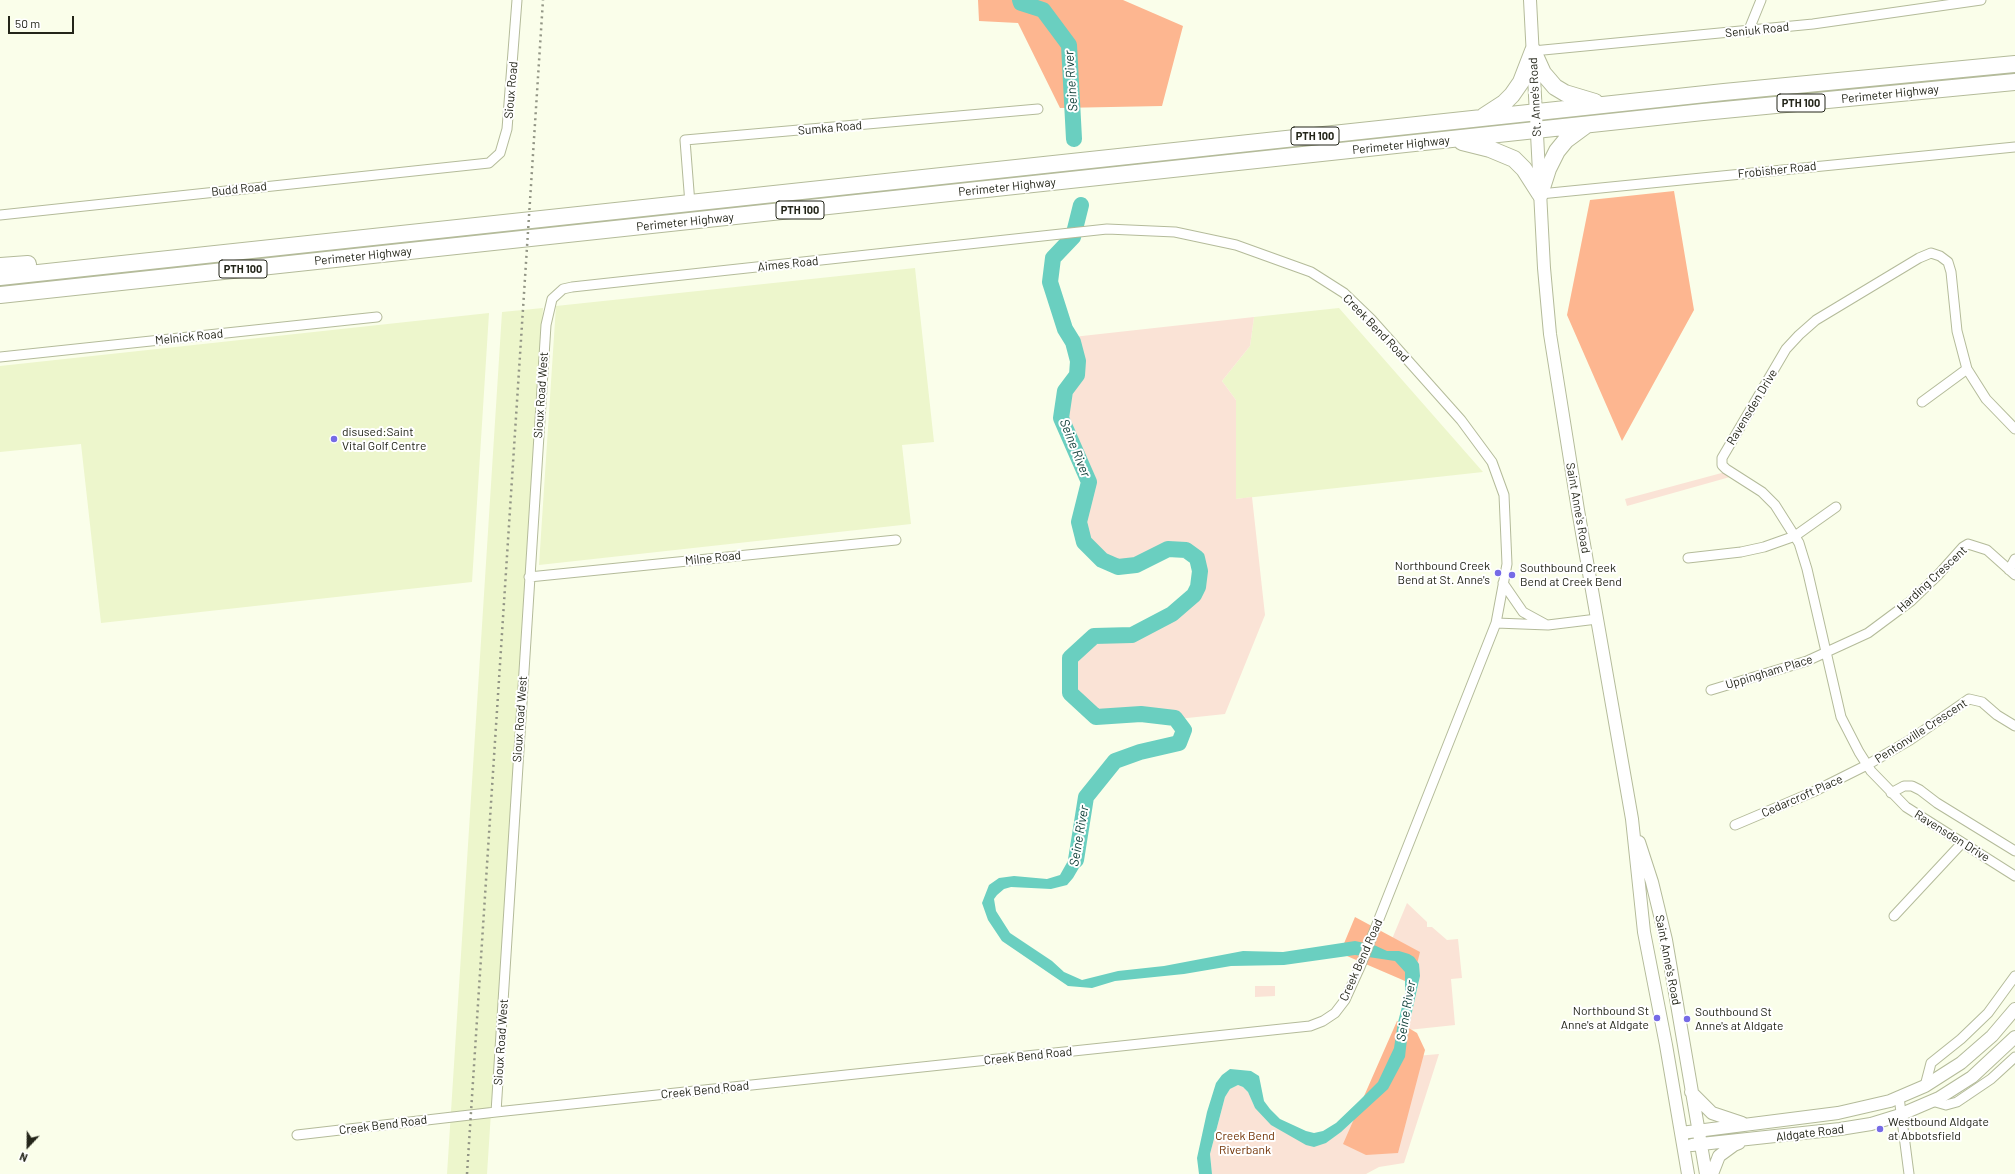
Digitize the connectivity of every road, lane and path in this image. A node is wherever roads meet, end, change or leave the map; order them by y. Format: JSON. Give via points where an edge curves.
{"nodes":[{"id":1,"x":518,"y":0,"type":"edge"},
{"id":2,"x":1530,"y":0,"type":"edge"},
{"id":3,"x":1760,"y":0,"type":"edge"},
{"id":4,"x":1980,"y":0,"type":"edge"},
{"id":5,"x":1748,"y":32,"type":"junction"},
{"id":6,"x":1533,"y":51,"type":"junction"},
{"id":7,"x":2015,"y":64,"type":"edge"},
{"id":8,"x":2015,"y":82,"type":"edge"},
{"id":9,"x":1605,"y":105,"type":"junction"},
{"id":10,"x":1038,"y":109,"type":"dead end"},
{"id":11,"x":1536,"y":112,"type":"junction"},
{"id":12,"x":1480,"y":118,"type":"junction"},
{"id":13,"x":1586,"y":125,"type":"junction"},
{"id":14,"x":1537,"y":130,"type":"junction"},
{"id":15,"x":1450,"y":140,"type":"junction"},
{"id":16,"x":2015,"y":147,"type":"edge"},
{"id":17,"x":477,"y":164,"type":"joint"},
{"id":18,"x":1540,"y":194,"type":"junction"},
{"id":19,"x":690,"y":204,"type":"junction"},
{"id":20,"x":0,"y":215,"type":"edge"},
{"id":21,"x":1056,"y":235,"type":"joint"},
{"id":22,"x":120,"y":264,"type":"junction"},
{"id":23,"x":0,"y":266,"type":"edge"},
{"id":24,"x":0,"y":277,"type":"edge"},
{"id":25,"x":0,"y":295,"type":"edge"},
{"id":26,"x":377,"y":317,"type":"dead end"},
{"id":27,"x":546,"y":326,"type":"joint"},
{"id":28,"x":0,"y":357,"type":"edge"},
{"id":29,"x":1967,"y":369,"type":"junction"},
{"id":30,"x":1922,"y":402,"type":"dead end"},
{"id":31,"x":2015,"y":429,"type":"edge"},
{"id":32,"x":1836,"y":507,"type":"dead end"},
{"id":33,"x":1795,"y":536,"type":"junction"},
{"id":34,"x":896,"y":540,"type":"dead end"},
{"id":35,"x":1688,"y":558,"type":"dead end"},
{"id":36,"x":2015,"y":560,"type":"edge"},
{"id":37,"x":2012,"y":572,"type":"edge"},
{"id":38,"x":529,"y":577,"type":"junction"},
{"id":39,"x":1503,"y":583,"type":"junction"},
{"id":40,"x":1597,"y":619,"type":"junction"},
{"id":41,"x":1496,"y":623,"type":"junction"},
{"id":42,"x":1548,"y":625,"type":"junction"},
{"id":43,"x":1826,"y":653,"type":"junction"},
{"id":44,"x":1712,"y":690,"type":"dead end"},
{"id":45,"x":2015,"y":726,"type":"edge"},
{"id":46,"x":1868,"y":765,"type":"junction"},
{"id":47,"x":1891,"y":793,"type":"junction"},
{"id":48,"x":1632,"y":820,"type":"junction"},
{"id":49,"x":1735,"y":825,"type":"dead end"},
{"id":50,"x":1962,"y":843,"type":"junction"},
{"id":51,"x":2015,"y":851,"type":"edge"},
{"id":52,"x":2015,"y":876,"type":"edge"},
{"id":53,"x":1894,"y":916,"type":"dead end"},
{"id":54,"x":2015,"y":976,"type":"edge"},
{"id":55,"x":2015,"y":1009,"type":"edge"},
{"id":56,"x":2015,"y":1037,"type":"edge"},
{"id":57,"x":2015,"y":1058,"type":"edge"},
{"id":58,"x":1925,"y":1086,"type":"junction"},
{"id":59,"x":1691,"y":1092,"type":"junction"},
{"id":60,"x":1899,"y":1097,"type":"junction"},
{"id":61,"x":1932,"y":1101,"type":"junction"},
{"id":62,"x":496,"y":1112,"type":"junction"},
{"id":63,"x":1902,"y":1114,"type":"junction"},
{"id":64,"x":1745,"y":1124,"type":"junction"},
{"id":65,"x":1697,"y":1130,"type":"junction"},
{"id":66,"x":1681,"y":1133,"type":"junction"},
{"id":67,"x":298,"y":1135,"type":"dead end"},
{"id":68,"x":1756,"y":1139,"type":"junction"},
{"id":69,"x":1700,"y":1144,"type":"junction"},
{"id":70,"x":1683,"y":1145,"type":"junction"},
{"id":71,"x":1688,"y":1174,"type":"edge"},
{"id":72,"x":1706,"y":1174,"type":"edge"},
{"id":73,"x":1712,"y":1174,"type":"edge"},
{"id":74,"x":1909,"y":1174,"type":"edge"}],
"edges":[{"from":1,"to":17,"type":"street","name":"Sioux Road","via":[[508,122],[504,142],[495,159],[489,163]]},
{"from":2,"to":6,"type":"main road","name":"St. Anne's Road"},
{"from":3,"to":5,"type":"street"},
{"from":4,"to":5,"type":"street","name":"Seniuk Road","via":[[1850,20]]},
{"from":5,"to":6,"type":"street","name":"Seniuk Road"},
{"from":6,"to":9,"type":"highway","via":[[1543,73],[1559,90]]},
{"from":6,"to":11,"type":"main road","name":"St. Anne's Road"},
{"from":6,"to":12,"type":"highway","via":[[1521,82],[1512,95],[1498,108]]},
{"from":7,"to":9,"type":"highway","name":"Perimeter Highway","number":"PTH 100"},
{"from":8,"to":13,"type":"highway","name":"Perimeter Highway","number":"PTH 100"},
{"from":9,"to":11,"type":"highway","name":"Perimeter Highway","number":"PTH 100"},
{"from":10,"to":19,"type":"street","name":"Sumka Road","via":[[685,140]]},
{"from":11,"to":12,"type":"highway","name":"Perimeter Highway","number":"PTH 100"},
{"from":11,"to":14,"type":"main road","name":"St. Anne's Road"},
{"from":12,"to":19,"type":"highway","name":"Perimeter Highway","number":"PTH 100"},
{"from":13,"to":14,"type":"highway","name":"Perimeter Highway","number":"PTH 100"},
{"from":13,"to":18,"type":"highway","via":[[1566,140],[1557,151]]},
{"from":14,"to":15,"type":"highway","name":"Perimeter Highway","number":"PTH 100"},
{"from":14,"to":18,"type":"main road","name":"St. Anne's Road"},
{"from":15,"to":18,"type":"highway","via":[[1490,149],[1514,159],[1524,169]]},
{"from":15,"to":25,"type":"highway","name":"Perimeter Highway","number":"PTH 100"},
{"from":16,"to":18,"type":"street","name":"Frobisher Road"},
{"from":17,"to":20,"type":"street","name":"Budd Road"},
{"from":18,"to":40,"type":"main road","name":"Saint Anne's Road","via":[[1550,334]]},
{"from":19,"to":22,"type":"highway","name":"Perimeter Highway","number":"PTH 100"},
{"from":21,"to":27,"type":"street","name":"Aimes Road","via":[[572,287],[563,289],[552,299]]},
{"from":21,"to":39,"type":"street","name":"Creek Bend Road","via":[[1107,229],[1175,232],[1236,245],[1311,272],[1344,293],[1371,318],[1461,420],[1492,462],[1504,495],[1506,564]]},
{"from":22,"to":23,"type":"highway","via":[[48,263]]},
{"from":22,"to":24,"type":"highway","name":"Perimeter Highway","number":"PTH 100"},
{"from":26,"to":28,"type":"street","name":"Melnick Road"},
{"from":27,"to":38,"type":"street","name":"Sioux Road West"},
{"from":29,"to":30,"type":"street"},
{"from":29,"to":31,"type":"street","name":"Ravensden Drive","via":[[1986,399]]},
{"from":29,"to":33,"type":"street","name":"Ravensden Drive","via":[[1957,330],[1948,262],[1931,253],[1816,320],[1799,335],[1786,349],[1722,458],[1722,465],[1726,469],[1762,492],[1775,505]]},
{"from":32,"to":33,"type":"street"},
{"from":33,"to":35,"type":"street","via":[[1740,552]]},
{"from":33,"to":43,"type":"street","name":"Ravensden Drive","via":[[1807,569]]},
{"from":34,"to":38,"type":"street","name":"Milne Road"},
{"from":36,"to":37,"type":"street"},
{"from":37,"to":43,"type":"street","name":"Harding Crescent","via":[[1987,550],[1975,544],[1968,544],[1962,547],[1927,586],[1883,623],[1855,640]]},
{"from":38,"to":62,"type":"street","name":"Sioux Road West"},
{"from":39,"to":41,"type":"street","name":"Creek Bend Road"},
{"from":39,"to":42,"type":"street","via":[[1523,612]]},
{"from":40,"to":42,"type":"street"},
{"from":40,"to":48,"type":"main road","name":"Saint Anne's Road"},
{"from":41,"to":42,"type":"street"},
{"from":41,"to":62,"type":"street","name":"Creek Bend Road","via":[[1360,967],[1345,1000],[1335,1013],[1323,1021],[1310,1026]]},
{"from":43,"to":44,"type":"street","name":"Uppingham Place"},
{"from":43,"to":46,"type":"street","name":"Ravensden Drive","via":[[1841,717]]},
{"from":45,"to":46,"type":"street","name":"Pentonville Crescent","via":[[1982,702],[1969,699],[1910,740]]},
{"from":46,"to":47,"type":"street","name":"Ravensden Drive"},
{"from":46,"to":49,"type":"street","name":"Cedarcroft Place"},
{"from":47,"to":50,"type":"street","name":"Ravensden Drive","via":[[1922,819]]},
{"from":47,"to":51,"type":"street","name":"Ravensden Drive","via":[[1904,786],[1912,786]]},
{"from":48,"to":59,"type":"main road","name":"Saint Anne's Road","via":[[1648,868],[1666,940]]},
{"from":48,"to":66,"type":"main road","name":"Saint Anne's Road","via":[[1644,932]]},
{"from":50,"to":52,"type":"street","name":"Ravensden Drive"},
{"from":50,"to":53,"type":"street"},
{"from":54,"to":58,"type":"street","via":[[1988,1013],[1961,1039],[1931,1062]]},
{"from":55,"to":58,"type":"main road","name":"Aldgate Road","via":[[1977,1050]]},
{"from":56,"to":61,"type":"main road","name":"Aldgate Road","via":[[1972,1076]]},
{"from":57,"to":61,"type":"street","via":[[1978,1089],[1957,1102],[1946,1105]]},
{"from":58,"to":60,"type":"main road","name":"Aldgate Road"},
{"from":59,"to":64,"type":"main road","via":[[1712,1113]]},
{"from":59,"to":65,"type":"main road","name":"Saint Anne's Road"},
{"from":60,"to":63,"type":"street"},
{"from":60,"to":64,"type":"main road","name":"Aldgate Road","via":[[1869,1107],[1838,1113]]},
{"from":61,"to":63,"type":"main road","name":"Aldgate Road"},
{"from":62,"to":67,"type":"street","name":"Creek Bend Road"},
{"from":63,"to":68,"type":"main road","name":"Aldgate Road","via":[[1848,1128]]},
{"from":63,"to":74,"type":"street"},
{"from":64,"to":65,"type":"main road","name":"Aldgate Road"},
{"from":65,"to":66,"type":"main road","name":"Aldgate Road"},
{"from":65,"to":69,"type":"main road","name":"Saint Anne's Road"},
{"from":66,"to":70,"type":"main road","name":"Saint Anne's Road"},
{"from":68,"to":69,"type":"main road","name":"Aldgate Road"},
{"from":68,"to":73,"type":"main road","via":[[1734,1145],[1724,1151],[1719,1156]]},
{"from":69,"to":70,"type":"main road","name":"Aldgate Road"},
{"from":69,"to":72,"type":"main road","name":"Saint Anne's Road"},
{"from":70,"to":71,"type":"main road","name":"Saint Anne's Road"}]}
